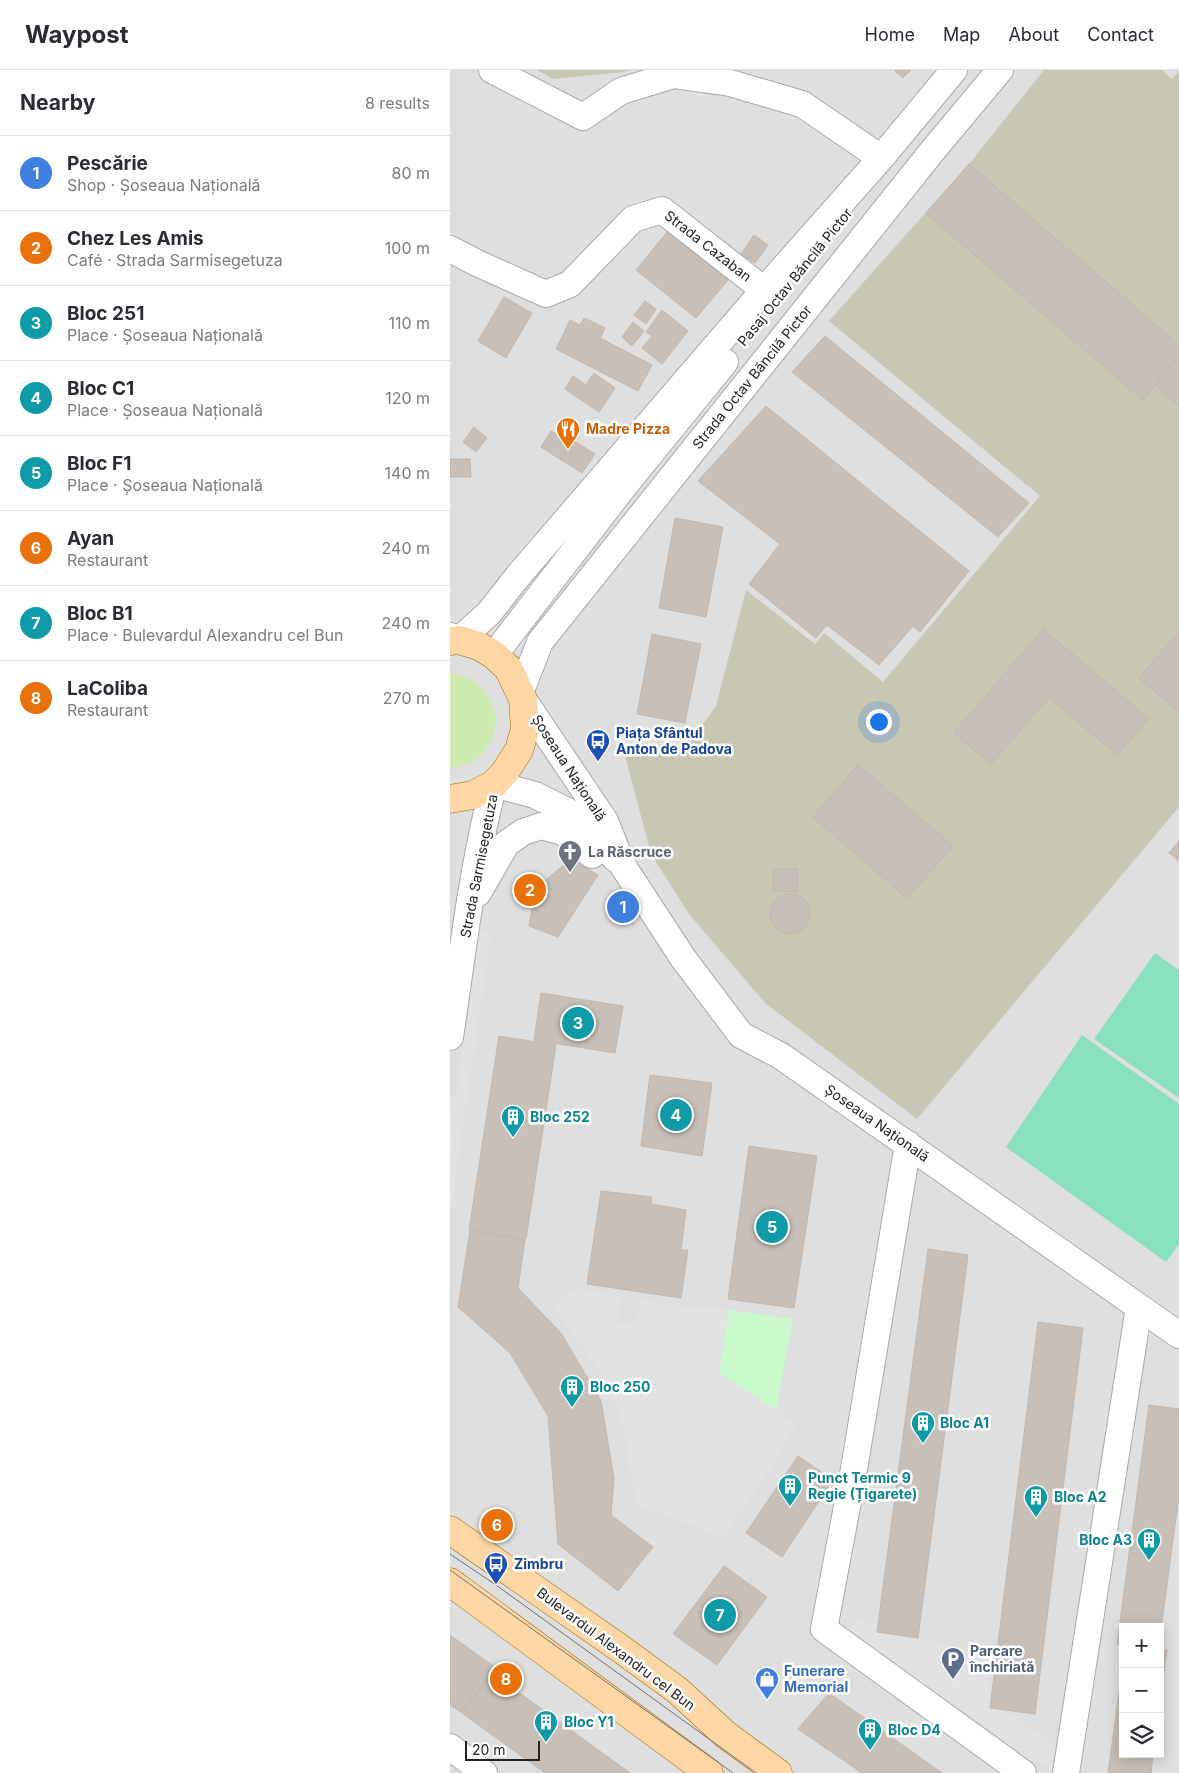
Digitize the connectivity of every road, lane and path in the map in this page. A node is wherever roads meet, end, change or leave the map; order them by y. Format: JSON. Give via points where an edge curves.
{"nodes":[{"id":1,"x":492,"y":70,"type":"edge"},
{"id":2,"x":954,"y":70,"type":"edge"},
{"id":3,"x":966,"y":70,"type":"edge"},
{"id":4,"x":1000,"y":70,"type":"edge"},
{"id":5,"x":881,"y":158,"type":"junction"},
{"id":6,"x":450,"y":248,"type":"edge"},
{"id":7,"x":764,"y":290,"type":"junction"},
{"id":8,"x":453,"y":639,"type":"edge"},
{"id":9,"x":494,"y":656,"type":"junction"},
{"id":10,"x":522,"y":696,"type":"junction"},
{"id":11,"x":494,"y":784,"type":"junction"},
{"id":12,"x":450,"y":800,"type":"edge"},
{"id":13,"x":623,"y":866,"type":"junction"},
{"id":14,"x":469,"y":909,"type":"junction"},
{"id":15,"x":655,"y":916,"type":"junction"},
{"id":16,"x":450,"y":1037,"type":"edge"},
{"id":17,"x":908,"y":1144,"type":"junction"},
{"id":18,"x":1139,"y":1307,"type":"junction"},
{"id":19,"x":1179,"y":1335,"type":"edge"},
{"id":20,"x":450,"y":1530,"type":"edge"},
{"id":21,"x":450,"y":1583,"type":"edge"},
{"id":22,"x":450,"y":1747,"type":"edge"},
{"id":23,"x":484,"y":1773,"type":"edge"},
{"id":24,"x":709,"y":1773,"type":"edge"},
{"id":25,"x":778,"y":1773,"type":"edge"},
{"id":26,"x":1023,"y":1773,"type":"edge"},
{"id":27,"x":1066,"y":1773,"type":"edge"}],
"edges":[{"from":1,"to":5,"type":"street","via":[[582,117],[621,91],[673,75],[730,83],[802,104]]},
{"from":2,"to":5,"type":"street"},
{"from":3,"to":9,"type":"street","name":"Pasaj Octav Băncilă Pictor","via":[[625,485]]},
{"from":4,"to":10,"type":"street","name":"Strada Octav Băncilă Pictor","via":[[540,642]]},
{"from":5,"to":7,"type":"street"},
{"from":6,"to":7,"type":"street","name":"Strada Cazaban","via":[[546,294],[570,284],[633,219],[662,210]]},
{"from":7,"to":8,"type":"street","via":[[489,613]]},
{"from":8,"to":9,"type":"main road","via":[[479,646]]},
{"from":9,"to":10,"type":"main road","via":[[508,668]]},
{"from":10,"to":11,"type":"main road","via":[[525,729],[520,750]]},
{"from":10,"to":13,"type":"street","name":"Șoseaua Națională","via":[[606,821]]},
{"from":11,"to":12,"type":"main road","via":[[473,795]]},
{"from":11,"to":13,"type":"street","name":"Șoseaua Națională","via":[[535,795],[567,811]]},
{"from":11,"to":14,"type":"street","name":"Strada Sarmisegetuza","via":[[484,820]]},
{"from":13,"to":15,"type":"street","name":"Șoseaua Națională"},
{"from":14,"to":15,"type":"street","via":[[506,844],[523,832],[541,826],[563,832],[580,844]]},
{"from":14,"to":16,"type":"street","name":"Strada Sarmisegetuza"},
{"from":15,"to":17,"type":"street","name":"Șoseaua Națională","via":[[741,1035],[781,1056]]},
{"from":17,"to":18,"type":"street","name":"Șoseaua Națională"},
{"from":17,"to":26,"type":"street","via":[[824,1629]]},
{"from":18,"to":19,"type":"street","name":"Șoseaua Națională"},
{"from":18,"to":27,"type":"street"},
{"from":20,"to":25,"type":"main road","name":"Bulevardul Alexandru cel Bun","via":[[621,1649]]},
{"from":21,"to":24,"type":"main road"},
{"from":22,"to":23,"type":"street"}]}
